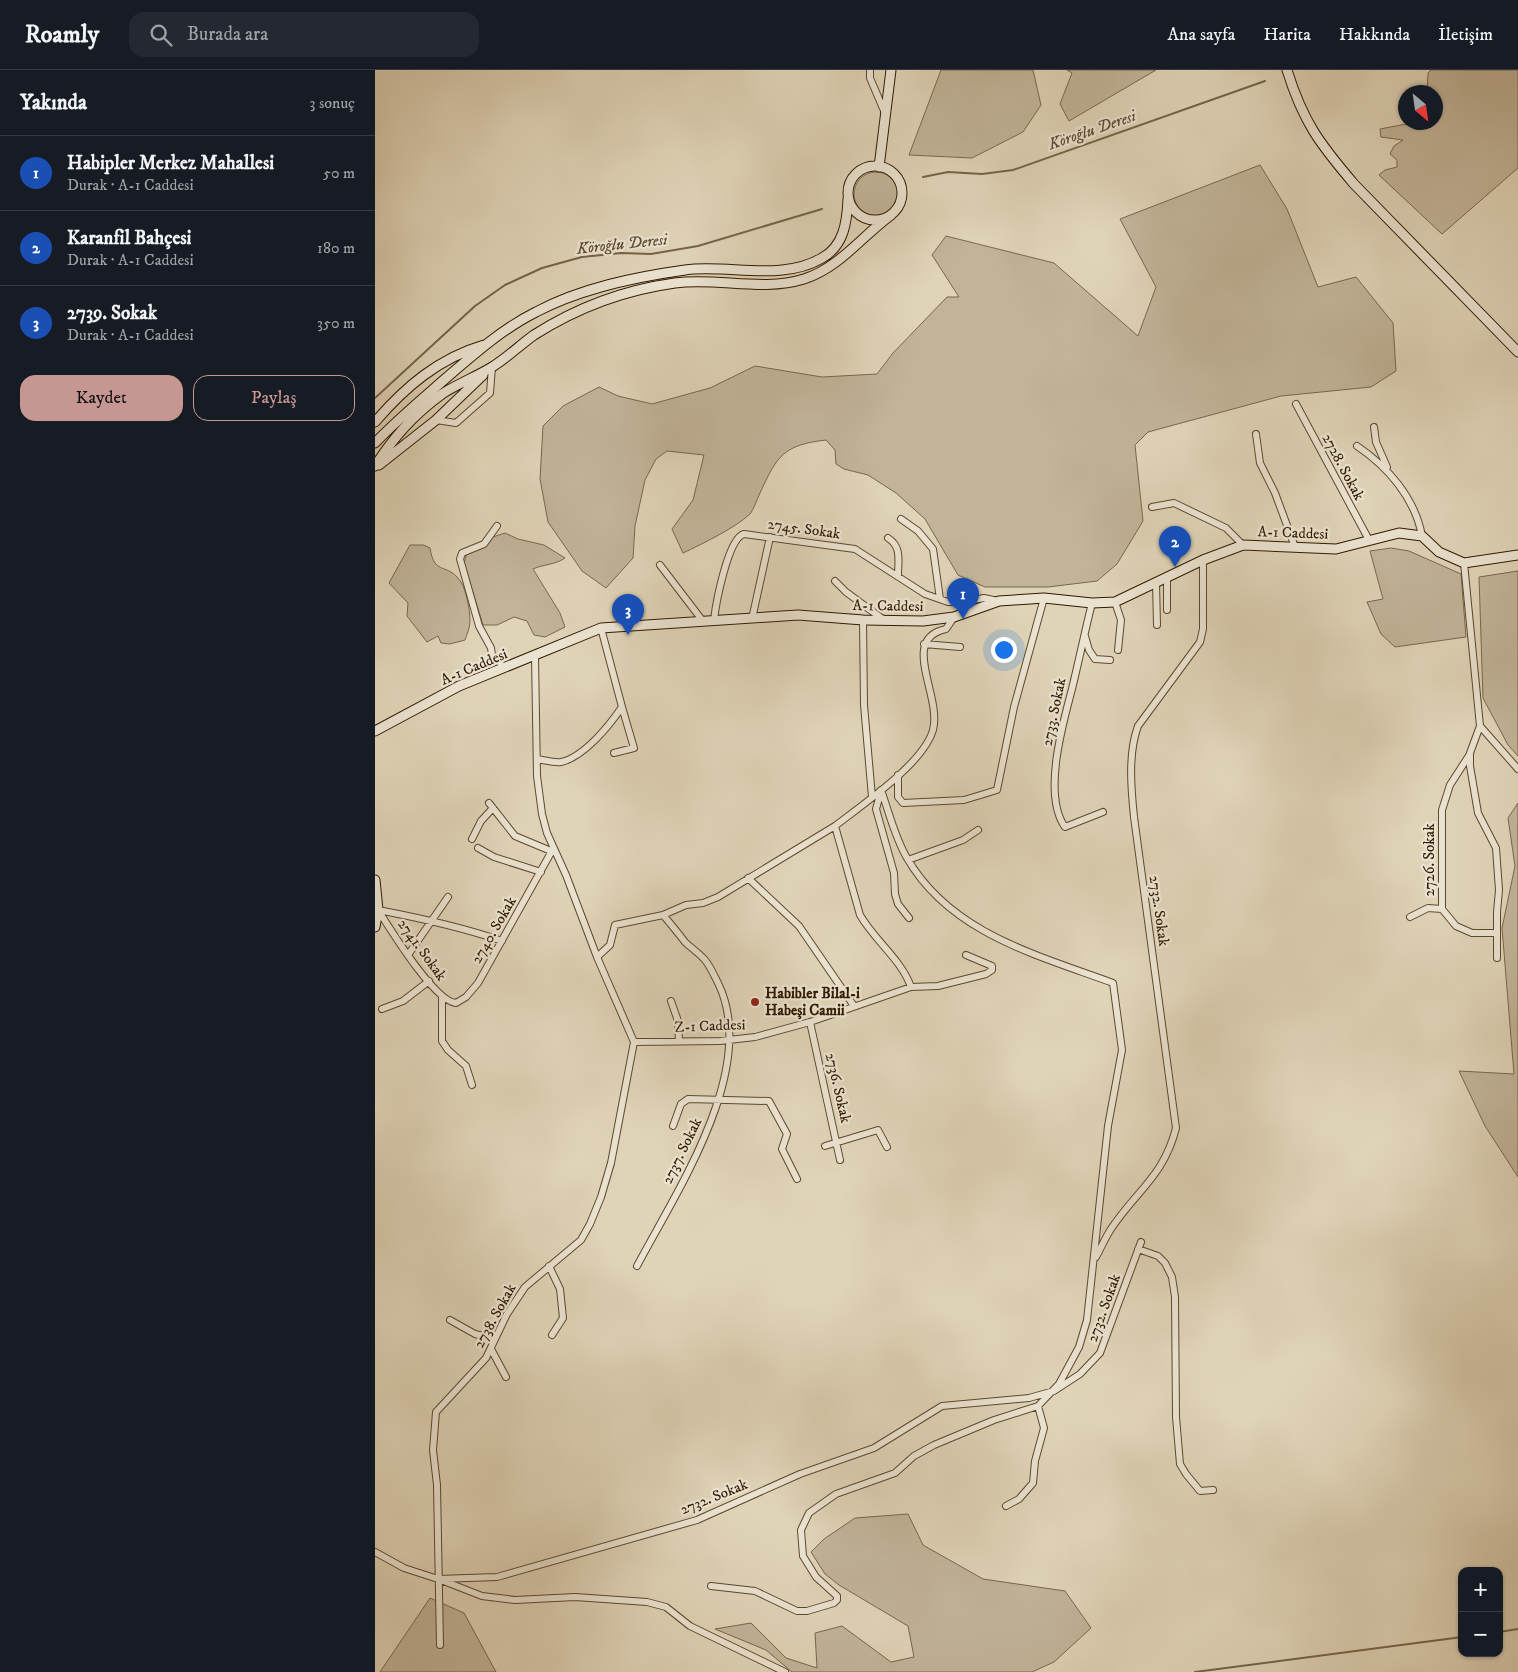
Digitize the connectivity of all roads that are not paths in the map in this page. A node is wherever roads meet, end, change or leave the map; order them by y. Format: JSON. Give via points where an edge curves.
{"nodes":[{"id":1,"x":870,"y":70,"type":"edge"},
{"id":2,"x":891,"y":70,"type":"edge"},
{"id":3,"x":1287,"y":70,"type":"edge"},
{"id":4,"x":885,"y":114,"type":"junction"},
{"id":5,"x":879,"y":167,"type":"junction"},
{"id":6,"x":848,"y":199,"type":"junction"},
{"id":7,"x":891,"y":215,"type":"junction"},
{"id":8,"x":486,"y":344,"type":"junction"},
{"id":9,"x":1518,"y":352,"type":"edge"},
{"id":10,"x":492,"y":367,"type":"junction"},
{"id":11,"x":1296,"y":404,"type":"dead end"},
{"id":12,"x":437,"y":420,"type":"junction"},
{"id":13,"x":375,"y":422,"type":"edge"},
{"id":14,"x":1374,"y":427,"type":"dead end"},
{"id":15,"x":1256,"y":434,"type":"dead end"},
{"id":16,"x":375,"y":443,"type":"edge"},
{"id":17,"x":1357,"y":446,"type":"dead end"},
{"id":18,"x":375,"y":467,"type":"edge"},
{"id":19,"x":1388,"y":470,"type":"junction"},
{"id":20,"x":1152,"y":507,"type":"dead end"},
{"id":21,"x":901,"y":518,"type":"dead end"},
{"id":22,"x":497,"y":526,"type":"dead end"},
{"id":23,"x":1422,"y":536,"type":"junction"},
{"id":24,"x":770,"y":537,"type":"junction"},
{"id":25,"x":888,"y":538,"type":"dead end"},
{"id":26,"x":1369,"y":540,"type":"junction"},
{"id":27,"x":1243,"y":545,"type":"junction"},
{"id":28,"x":1295,"y":547,"type":"junction"},
{"id":29,"x":1518,"y":555,"type":"edge"},
{"id":30,"x":1203,"y":560,"type":"junction"},
{"id":31,"x":1464,"y":563,"type":"junction"},
{"id":32,"x":660,"y":565,"type":"dead end"},
{"id":33,"x":898,"y":576,"type":"junction"},
{"id":34,"x":1167,"y":578,"type":"junction"},
{"id":35,"x":835,"y":581,"type":"dead end"},
{"id":36,"x":1156,"y":584,"type":"junction"},
{"id":37,"x":1044,"y":598,"type":"junction"},
{"id":38,"x":940,"y":599,"type":"junction"},
{"id":39,"x":999,"y":601,"type":"junction"},
{"id":40,"x":1115,"y":602,"type":"junction"},
{"id":41,"x":1092,"y":603,"type":"junction"},
{"id":42,"x":1167,"y":610,"type":"dead end"},
{"id":43,"x":955,"y":617,"type":"junction"},
{"id":44,"x":752,"y":619,"type":"junction"},
{"id":45,"x":702,"y":620,"type":"junction"},
{"id":46,"x":714,"y":620,"type":"junction"},
{"id":47,"x":863,"y":620,"type":"junction"},
{"id":48,"x":884,"y":620,"type":"junction"},
{"id":49,"x":1157,"y":625,"type":"dead end"},
{"id":50,"x":601,"y":628,"type":"junction"},
{"id":51,"x":1085,"y":632,"type":"junction"},
{"id":52,"x":924,"y":644,"type":"junction"},
{"id":53,"x":959,"y":647,"type":"dead end"},
{"id":54,"x":1118,"y":650,"type":"dead end"},
{"id":55,"x":535,"y":656,"type":"junction"},
{"id":56,"x":1111,"y":660,"type":"dead end"},
{"id":57,"x":503,"y":669,"type":"junction"},
{"id":58,"x":622,"y":707,"type":"junction"},
{"id":59,"x":1480,"y":726,"type":"junction"},
{"id":60,"x":375,"y":732,"type":"edge"},
{"id":61,"x":613,"y":753,"type":"dead end"},
{"id":62,"x":1470,"y":754,"type":"junction"},
{"id":63,"x":537,"y":759,"type":"junction"},
{"id":64,"x":1518,"y":769,"type":"edge"},
{"id":65,"x":898,"y":775,"type":"junction"},
{"id":66,"x":881,"y":790,"type":"junction"},
{"id":67,"x":872,"y":797,"type":"junction"},
{"id":68,"x":1103,"y":812,"type":"dead end"},
{"id":69,"x":835,"y":826,"type":"junction"},
{"id":70,"x":978,"y":830,"type":"dead end"},
{"id":71,"x":472,"y":839,"type":"dead end"},
{"id":72,"x":478,"y":848,"type":"dead end"},
{"id":73,"x":552,"y":850,"type":"junction"},
{"id":74,"x":908,"y":860,"type":"junction"},
{"id":75,"x":541,"y":872,"type":"junction"},
{"id":76,"x":748,"y":878,"type":"junction"},
{"id":77,"x":375,"y":880,"type":"edge"},
{"id":78,"x":448,"y":897,"type":"dead end"},
{"id":79,"x":1442,"y":909,"type":"junction"},
{"id":80,"x":378,"y":910,"type":"junction"},
{"id":81,"x":663,"y":915,"type":"junction"},
{"id":82,"x":1411,"y":916,"type":"dead end"},
{"id":83,"x":909,"y":918,"type":"dead end"},
{"id":84,"x":431,"y":923,"type":"junction"},
{"id":85,"x":375,"y":927,"type":"edge"},
{"id":86,"x":1497,"y":933,"type":"junction"},
{"id":87,"x":502,"y":941,"type":"junction"},
{"id":88,"x":408,"y":955,"type":"junction"},
{"id":89,"x":966,"y":956,"type":"dead end"},
{"id":90,"x":597,"y":957,"type":"junction"},
{"id":91,"x":1497,"y":958,"type":"dead end"},
{"id":92,"x":429,"y":981,"type":"junction"},
{"id":93,"x":911,"y":987,"type":"junction"},
{"id":94,"x":442,"y":997,"type":"junction"},
{"id":95,"x":671,"y":1001,"type":"dead end"},
{"id":96,"x":854,"y":1006,"type":"junction"},
{"id":97,"x":382,"y":1009,"type":"dead end"},
{"id":98,"x":810,"y":1022,"type":"junction"},
{"id":99,"x":679,"y":1040,"type":"junction"},
{"id":100,"x":730,"y":1040,"type":"junction"},
{"id":101,"x":634,"y":1042,"type":"junction"},
{"id":102,"x":472,"y":1085,"type":"dead end"},
{"id":103,"x":719,"y":1099,"type":"junction"},
{"id":104,"x":673,"y":1126,"type":"dead end"},
{"id":105,"x":837,"y":1143,"type":"junction"},
{"id":106,"x":825,"y":1146,"type":"dead end"},
{"id":107,"x":887,"y":1147,"type":"dead end"},
{"id":108,"x":840,"y":1160,"type":"dead end"},
{"id":109,"x":797,"y":1179,"type":"dead end"},
{"id":110,"x":1094,"y":1260,"type":"junction"},
{"id":111,"x":549,"y":1266,"type":"junction"},
{"id":112,"x":637,"y":1266,"type":"dead end"},
{"id":113,"x":450,"y":1320,"type":"dead end"},
{"id":114,"x":553,"y":1335,"type":"dead end"},
{"id":115,"x":495,"y":1339,"type":"junction"},
{"id":116,"x":491,"y":1349,"type":"junction"},
{"id":117,"x":506,"y":1377,"type":"dead end"},
{"id":118,"x":1054,"y":1391,"type":"junction"},
{"id":119,"x":1038,"y":1406,"type":"junction"},
{"id":120,"x":1213,"y":1490,"type":"dead end"},
{"id":121,"x":1007,"y":1506,"type":"dead end"},
{"id":122,"x":375,"y":1552,"type":"edge"},
{"id":123,"x":438,"y":1579,"type":"junction"},
{"id":124,"x":711,"y":1586,"type":"dead end"},
{"id":125,"x":441,"y":1645,"type":"dead end"},
{"id":126,"x":785,"y":1672,"type":"edge"}],
"edges":[{"from":1,"to":4,"type":"street","via":[[870,78]]},
{"from":2,"to":4,"type":"main road"},
{"from":3,"to":9,"type":"main road","via":[[1309,126],[1330,155],[1354,184]]},
{"from":4,"to":5,"type":"main road"},
{"from":5,"to":6,"type":"main road","via":[[862,169],[855,175],[848,190]]},
{"from":5,"to":7,"type":"main road","via":[[895,175],[902,191],[898,208]]},
{"from":6,"to":7,"type":"main road","via":[[865,219],[883,219]]},
{"from":6,"to":8,"type":"main road","via":[[845,228],[837,245],[823,258],[805,266],[763,271],[686,270],[583,292],[535,312]]},
{"from":7,"to":10,"type":"main road","via":[[869,231],[845,256],[825,270],[803,279],[781,284],[695,280],[605,299],[576,310],[533,336]]},
{"from":8,"to":13,"type":"main road","via":[[459,352],[430,370],[392,402]]},
{"from":8,"to":16,"type":"main road"},
{"from":10,"to":12,"type":"main road"},
{"from":10,"to":12,"type":"street","via":[[491,393],[456,423]]},
{"from":10,"to":18,"type":"main road","via":[[442,394],[423,410],[398,432]]},
{"from":11,"to":26,"type":"street","name":"2728. Sokak"},
{"from":12,"to":18,"type":"main road"},
{"from":14,"to":19,"type":"street","via":[[1376,442]]},
{"from":15,"to":28,"type":"street","via":[[1260,463]]},
{"from":17,"to":19,"type":"street"},
{"from":19,"to":23,"type":"street","via":[[1419,521]]},
{"from":20,"to":27,"type":"street","via":[[1173,503],[1227,528]]},
{"from":21,"to":38,"type":"street","via":[[933,549]]},
{"from":22,"to":57,"type":"street","via":[[484,544],[463,552],[461,559],[482,633]]},
{"from":23,"to":26,"type":"main road","name":"A-1 Caddesi","via":[[1399,533]]},
{"from":23,"to":31,"type":"main road","via":[[1439,552]]},
{"from":24,"to":33,"type":"street","name":"2745. Sokak","via":[[855,549]]},
{"from":24,"to":44,"type":"street"},
{"from":24,"to":46,"type":"street","name":"2745. Sokak","via":[[744,534],[736,538],[723,574]]},
{"from":25,"to":33,"type":"street","via":[[899,549]]},
{"from":26,"to":28,"type":"main road","name":"A-1 Caddesi","via":[[1335,549]]},
{"from":27,"to":28,"type":"main road","name":"A-1 Caddesi"},
{"from":27,"to":30,"type":"main road","name":"A-1 Caddesi"},
{"from":29,"to":31,"type":"main road"},
{"from":30,"to":34,"type":"main road","name":"A-1 Caddesi"},
{"from":30,"to":110,"type":"street","name":"2732. Sokak","via":[[1203,629],[1200,642],[1147,712],[1133,738],[1133,817],[1176,1128],[1160,1169],[1111,1228]]},
{"from":31,"to":59,"type":"street","name":"2726. Sokak"},
{"from":32,"to":45,"type":"street"},
{"from":33,"to":38,"type":"street","name":"2745. Sokak","via":[[925,594]]},
{"from":34,"to":36,"type":"main road","name":"A-1 Caddesi"},
{"from":34,"to":42,"type":"street"},
{"from":35,"to":48,"type":"street"},
{"from":36,"to":40,"type":"main road","name":"A-1 Caddesi"},
{"from":36,"to":49,"type":"street"},
{"from":37,"to":39,"type":"main road","name":"A-1 Caddesi"},
{"from":37,"to":41,"type":"main road","name":"A-1 Caddesi"},
{"from":37,"to":65,"type":"street","via":[[1013,707],[997,790],[964,800],[903,803],[899,801],[896,789]]},
{"from":38,"to":39,"type":"street","name":"2745. Sokak","via":[[948,602],[984,598]]},
{"from":39,"to":43,"type":"main road","name":"A-1 Caddesi"},
{"from":40,"to":41,"type":"main road","name":"A-1 Caddesi"},
{"from":40,"to":54,"type":"street","via":[[1121,620]]},
{"from":41,"to":51,"type":"street","name":"2733. Sokak"},
{"from":43,"to":48,"type":"main road","name":"A-1 Caddesi","via":[[923,621]]},
{"from":43,"to":52,"type":"street","via":[[946,629],[928,636]]},
{"from":44,"to":46,"type":"main road","name":"A-1 Caddesi"},
{"from":44,"to":47,"type":"main road","name":"A-1 Caddesi","via":[[798,615]]},
{"from":45,"to":46,"type":"main road","name":"A-1 Caddesi"},
{"from":45,"to":50,"type":"main road","name":"A-1 Caddesi"},
{"from":47,"to":48,"type":"main road","name":"A-1 Caddesi"},
{"from":47,"to":67,"type":"street","via":[[864,705]]},
{"from":50,"to":55,"type":"main road","name":"A-1 Caddesi"},
{"from":50,"to":58,"type":"street"},
{"from":51,"to":56,"type":"street","via":[[1089,650],[1095,659]]},
{"from":51,"to":68,"type":"street","name":"2733. Sokak","via":[[1065,711],[1055,771],[1058,805],[1065,827]]},
{"from":52,"to":53,"type":"street"},
{"from":52,"to":65,"type":"street","via":[[923,660],[933,703],[933,729],[921,752]]},
{"from":55,"to":57,"type":"main road","name":"A-1 Caddesi"},
{"from":55,"to":63,"type":"street"},
{"from":57,"to":60,"type":"main road","name":"A-1 Caddesi","via":[[459,686]]},
{"from":58,"to":61,"type":"street","via":[[634,748]]},
{"from":58,"to":63,"type":"street","via":[[610,724],[576,754],[561,762]]},
{"from":59,"to":62,"type":"street","name":"2726. Sokak"},
{"from":59,"to":64,"type":"street"},
{"from":62,"to":79,"type":"street","name":"2726. Sokak","via":[[1450,785],[1442,810]]},
{"from":62,"to":86,"type":"street","name":"2726. Sokak","via":[[1478,812],[1497,848]]},
{"from":63,"to":73,"type":"street","via":[[542,814]]},
{"from":65,"to":66,"type":"street"},
{"from":66,"to":67,"type":"street"},
{"from":66,"to":74,"type":"street"},
{"from":66,"to":83,"type":"street","via":[[876,810],[890,854],[898,904]]},
{"from":67,"to":69,"type":"street"},
{"from":69,"to":76,"type":"street"},
{"from":69,"to":93,"type":"street","via":[[860,915],[867,928],[905,970]]},
{"from":70,"to":74,"type":"street","via":[[963,840]]},
{"from":71,"to":73,"type":"street","via":[[491,805],[515,836]]},
{"from":72,"to":75,"type":"street"},
{"from":73,"to":75,"type":"street","name":"2740. Sokak"},
{"from":73,"to":90,"type":"street","via":[[566,875]]},
{"from":74,"to":110,"type":"street","name":"2732. Sokak","via":[[924,884],[949,909],[1006,944],[1113,983],[1122,1050],[1108,1126]]},
{"from":75,"to":87,"type":"street","name":"2740. Sokak"},
{"from":76,"to":81,"type":"street","via":[[703,904],[686,905]]},
{"from":76,"to":96,"type":"street","via":[[799,926]]},
{"from":77,"to":80,"type":"main road"},
{"from":78,"to":84,"type":"street"},
{"from":79,"to":82,"type":"street","via":[[1428,908]]},
{"from":79,"to":86,"type":"street","name":"2726. Sokak","via":[[1456,926],[1472,933]]},
{"from":80,"to":84,"type":"street"},
{"from":80,"to":85,"type":"main road"},
{"from":80,"to":88,"type":"street","name":"2741. Sokak"},
{"from":81,"to":90,"type":"street","via":[[615,925],[611,945]]},
{"from":81,"to":100,"type":"street","name":"2737. Sokak","via":[[704,959],[719,985],[728,1013]]},
{"from":84,"to":87,"type":"street","via":[[465,928]]},
{"from":84,"to":88,"type":"street"},
{"from":86,"to":91,"type":"street","name":"2726. Sokak"},
{"from":87,"to":94,"type":"street","name":"2740. Sokak","via":[[478,983],[466,997],[456,1003]]},
{"from":88,"to":92,"type":"street","name":"2741. Sokak"},
{"from":89,"to":93,"type":"street","name":"Z-1 Caddesi","via":[[992,966],[992,970],[938,986]]},
{"from":90,"to":101,"type":"street"},
{"from":92,"to":94,"type":"street","name":"2741. Sokak"},
{"from":92,"to":97,"type":"street","via":[[403,1002]]},
{"from":93,"to":96,"type":"street","name":"Z-1 Caddesi"},
{"from":94,"to":102,"type":"street","name":"2741. Sokak","via":[[443,1045],[466,1066]]},
{"from":95,"to":99,"type":"street","via":[[678,1021]]},
{"from":96,"to":98,"type":"street","name":"Z-1 Caddesi"},
{"from":98,"to":100,"type":"street","name":"Z-1 Caddesi"},
{"from":98,"to":105,"type":"street","name":"2736. Sokak"},
{"from":99,"to":100,"type":"street","name":"Z-1 Caddesi"},
{"from":99,"to":101,"type":"street","name":"Z-1 Caddesi"},
{"from":100,"to":103,"type":"street","name":"2737. Sokak"},
{"from":101,"to":111,"type":"street","name":"2738. Sokak","via":[[611,1163],[601,1198],[581,1240]]},
{"from":103,"to":104,"type":"street","via":[[683,1101]]},
{"from":103,"to":109,"type":"street","via":[[769,1101],[787,1134],[782,1149]]},
{"from":103,"to":112,"type":"street","name":"2737. Sokak","via":[[704,1138]]},
{"from":105,"to":106,"type":"street"},
{"from":105,"to":107,"type":"street","via":[[878,1130]]},
{"from":105,"to":108,"type":"street","name":"2736. Sokak"},
{"from":110,"to":118,"type":"street","name":"2732. Sokak","via":[[1087,1320],[1079,1347]]},
{"from":111,"to":114,"type":"street","via":[[560,1288],[563,1318]]},
{"from":111,"to":115,"type":"street","name":"2738. Sokak","via":[[525,1287]]},
{"from":113,"to":115,"type":"street","via":[[475,1334]]},
{"from":115,"to":116,"type":"street","name":"2738. Sokak"},
{"from":116,"to":117,"type":"street"},
{"from":116,"to":123,"type":"street","name":"2738. Sokak","via":[[436,1412],[433,1450],[437,1485]]},
{"from":118,"to":119,"type":"street","name":"2732. Sokak"},
{"from":118,"to":120,"type":"street","name":"2732. Sokak","via":[[1080,1374],[1100,1353],[1140,1246],[1158,1256],[1172,1277],[1175,1298],[1176,1417],[1180,1464],[1200,1490]]},
{"from":118,"to":123,"type":"street","name":"2732. Sokak","via":[[1029,1398],[942,1406],[874,1448],[800,1474],[697,1520],[497,1576]]},
{"from":119,"to":121,"type":"street","via":[[1044,1428],[1033,1483],[1019,1499]]},
{"from":119,"to":124,"type":"street","name":"2732. Sokak","via":[[934,1445],[914,1456],[895,1473],[836,1494],[809,1513],[801,1530],[803,1556],[816,1577],[837,1596],[837,1600],[797,1611],[755,1591]]},
{"from":122,"to":123,"type":"street","name":"2732. Sokak","via":[[404,1568]]},
{"from":123,"to":125,"type":"street","name":"2738. Sokak"},
{"from":123,"to":126,"type":"street","via":[[482,1596],[515,1600],[575,1597],[647,1602],[666,1607],[690,1626]]}]}
